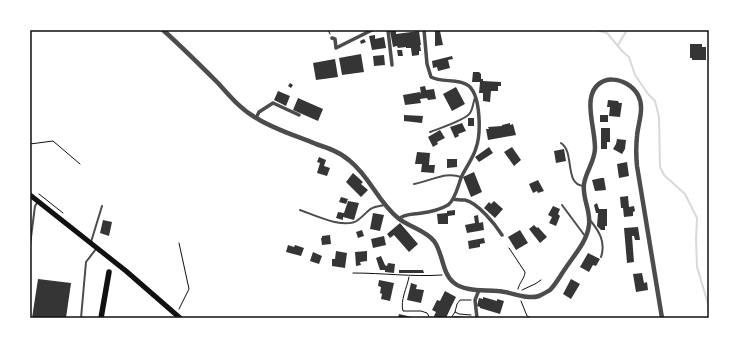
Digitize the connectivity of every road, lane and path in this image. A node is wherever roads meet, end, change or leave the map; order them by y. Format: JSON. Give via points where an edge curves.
{"nodes":[{"id":1,"x":163,"y":30,"type":"edge"},
{"id":2,"x":372,"y":30,"type":"edge"},
{"id":3,"x":388,"y":30,"type":"edge"},
{"id":4,"x":424,"y":30,"type":"edge"},
{"id":5,"x":332,"y":38,"type":"dead end"},
{"id":6,"x":392,"y":65,"type":"dead end"},
{"id":7,"x":475,"y":98,"type":"junction"},
{"id":8,"x":299,"y":115,"type":"dead end"},
{"id":9,"x":256,"y":118,"type":"junction"},
{"id":10,"x":430,"y":132,"type":"dead end"},
{"id":11,"x":561,"y":143,"type":"dead end"},
{"id":12,"x":30,"y":144,"type":"edge"},
{"id":13,"x":80,"y":164,"type":"dead end"},
{"id":14,"x":461,"y":177,"type":"junction"},
{"id":15,"x":414,"y":184,"type":"dead end"},
{"id":16,"x":584,"y":187,"type":"junction"},
{"id":17,"x":30,"y":195,"type":"edge"},
{"id":18,"x":453,"y":199,"type":"junction"},
{"id":19,"x":39,"y":201,"type":"junction"},
{"id":20,"x":385,"y":205,"type":"junction"},
{"id":21,"x":562,"y":205,"type":"dead end"},
{"id":22,"x":102,"y":206,"type":"dead end"},
{"id":23,"x":300,"y":210,"type":"dead end"},
{"id":24,"x":399,"y":219,"type":"junction"},
{"id":25,"x":589,"y":219,"type":"junction"},
{"id":26,"x":502,"y":235,"type":"dead end"},
{"id":27,"x":585,"y":236,"type":"junction"},
{"id":28,"x":90,"y":243,"type":"junction"},
{"id":29,"x":179,"y":243,"type":"dead end"},
{"id":30,"x":30,"y":245,"type":"edge"},
{"id":31,"x":97,"y":248,"type":"junction"},
{"id":32,"x":510,"y":248,"type":"dead end"},
{"id":33,"x":601,"y":257,"type":"dead end"},
{"id":34,"x":109,"y":272,"type":"dead end"},
{"id":35,"x":353,"y":273,"type":"dead end"},
{"id":36,"x":448,"y":274,"type":"junction"},
{"id":37,"x":409,"y":276,"type":"junction"},
{"id":38,"x":541,"y":280,"type":"dead end"},
{"id":39,"x":479,"y":290,"type":"junction"},
{"id":40,"x":519,"y":293,"type":"junction"},
{"id":41,"x":475,"y":300,"type":"junction"},
{"id":42,"x":455,"y":312,"type":"junction"},
{"id":43,"x":178,"y":316,"type":"edge"},
{"id":44,"x":477,"y":316,"type":"edge"},
{"id":45,"x":81,"y":318,"type":"edge"},
{"id":46,"x":101,"y":318,"type":"edge"},
{"id":47,"x":430,"y":318,"type":"edge"},
{"id":48,"x":451,"y":318,"type":"edge"},
{"id":49,"x":532,"y":318,"type":"edge"},
{"id":50,"x":662,"y":318,"type":"edge"}],
"edges":[{"from":1,"to":9,"type":"street"},
{"from":2,"to":5,"type":"street","via":[[336,48],[335,39]]},
{"from":3,"to":6,"type":"street"},
{"from":4,"to":7,"type":"street","via":[[427,64],[431,76],[436,80],[463,83],[470,87]]},
{"from":7,"to":10,"type":"lane","via":[[466,117]]},
{"from":7,"to":14,"type":"street","via":[[480,128],[478,141],[476,150]]},
{"from":8,"to":9,"type":"street","via":[[273,103],[259,112]]},
{"from":9,"to":20,"type":"street","via":[[348,159],[367,178]]},
{"from":11,"to":16,"type":"lane","via":[[567,149],[575,183]]},
{"from":12,"to":13,"type":"path","via":[[53,141]]},
{"from":14,"to":15,"type":"lane","via":[[454,174],[443,175]]},
{"from":14,"to":18,"type":"street"},
{"from":16,"to":25,"type":"street"},
{"from":16,"to":50,"type":"street","via":[[595,151],[591,97],[597,84],[604,80],[620,80],[634,89],[641,105],[636,150],[637,166]]},
{"from":17,"to":19,"type":"main road"},
{"from":18,"to":24,"type":"street","via":[[445,206],[422,213],[407,214]]},
{"from":18,"to":26,"type":"street","via":[[466,200],[476,206]]},
{"from":19,"to":28,"type":"main road"},
{"from":19,"to":30,"type":"lane","via":[[35,206]]},
{"from":20,"to":23,"type":"lane","via":[[369,209],[357,221],[348,224]]},
{"from":20,"to":24,"type":"street"},
{"from":21,"to":27,"type":"lane"},
{"from":22,"to":28,"type":"lane"},
{"from":24,"to":36,"type":"street","via":[[433,240]]},
{"from":25,"to":27,"type":"street"},
{"from":25,"to":33,"type":"lane","via":[[603,242]]},
{"from":27,"to":40,"type":"street","via":[[579,249],[549,291],[537,297],[527,297]]},
{"from":28,"to":31,"type":"main road"},
{"from":29,"to":43,"type":"path","via":[[189,289]]},
{"from":31,"to":43,"type":"main road"},
{"from":31,"to":45,"type":"lane","via":[[86,262]]},
{"from":32,"to":40,"type":"path","via":[[525,272]]},
{"from":34,"to":46,"type":"main road"},
{"from":35,"to":37,"type":"path"},
{"from":36,"to":37,"type":"path"},
{"from":36,"to":39,"type":"street","via":[[453,282],[460,286]]},
{"from":37,"to":47,"type":"path","via":[[403,299],[403,311],[421,311],[427,313]]},
{"from":38,"to":40,"type":"path"},
{"from":39,"to":40,"type":"street"},
{"from":39,"to":41,"type":"street"},
{"from":40,"to":49,"type":"path","via":[[518,299],[521,300],[527,316]]},
{"from":41,"to":42,"type":"path","via":[[460,300]]},
{"from":41,"to":44,"type":"street"},
{"from":42,"to":44,"type":"path"},
{"from":42,"to":48,"type":"path"}]}
